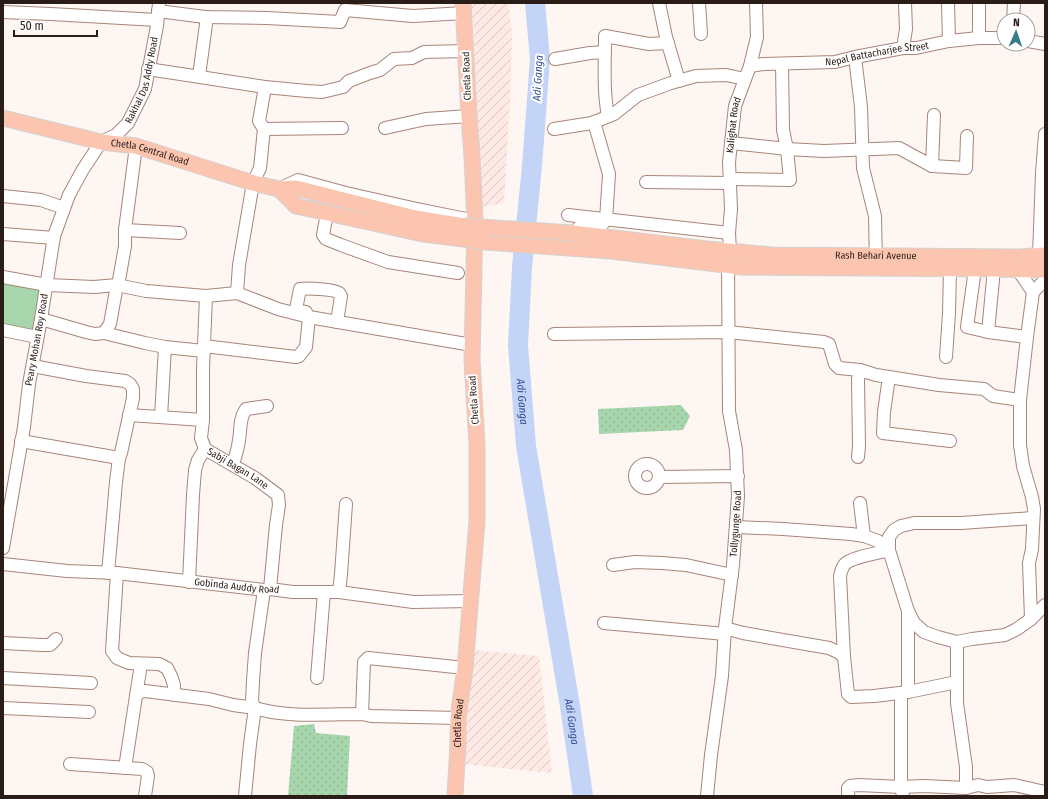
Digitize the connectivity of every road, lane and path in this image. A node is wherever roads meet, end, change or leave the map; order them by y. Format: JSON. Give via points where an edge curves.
{"nodes":[{"id":1,"x":659,"y":3,"type":"edge"},
{"id":2,"x":699,"y":3,"type":"edge"},
{"id":3,"x":756,"y":3,"type":"edge"},
{"id":4,"x":905,"y":3,"type":"edge"},
{"id":5,"x":948,"y":3,"type":"edge"},
{"id":6,"x":978,"y":3,"type":"edge"},
{"id":7,"x":51,"y":8,"type":"edge"},
{"id":8,"x":464,"y":8,"type":"edge"},
{"id":9,"x":158,"y":11,"type":"edge"},
{"id":10,"x":3,"y":12,"type":"edge"},
{"id":11,"x":207,"y":17,"type":"junction"},
{"id":12,"x":701,"y":34,"type":"dead end"},
{"id":13,"x":979,"y":38,"type":"junction"},
{"id":14,"x":996,"y":38,"type":"edge"},
{"id":15,"x":949,"y":41,"type":"junction"},
{"id":16,"x":668,"y":42,"type":"junction"},
{"id":17,"x":904,"y":48,"type":"junction"},
{"id":18,"x":466,"y":51,"type":"junction"},
{"id":19,"x":605,"y":52,"type":"junction"},
{"id":20,"x":855,"y":57,"type":"junction"},
{"id":21,"x":555,"y":60,"type":"dead end"},
{"id":22,"x":782,"y":64,"type":"junction"},
{"id":23,"x":750,"y":66,"type":"junction"},
{"id":24,"x":148,"y":69,"type":"junction"},
{"id":25,"x":199,"y":76,"type":"junction"},
{"id":26,"x":746,"y":79,"type":"junction"},
{"id":27,"x":679,"y":81,"type":"junction"},
{"id":28,"x":265,"y":87,"type":"junction"},
{"id":29,"x":934,"y":115,"type":"dead end"},
{"id":30,"x":469,"y":116,"type":"junction"},
{"id":31,"x":608,"y":116,"type":"junction"},
{"id":32,"x":3,"y":118,"type":"edge"},
{"id":33,"x":594,"y":122,"type":"junction"},
{"id":34,"x":342,"y":128,"type":"dead end"},
{"id":35,"x":385,"y":128,"type":"dead end"},
{"id":36,"x":264,"y":129,"type":"junction"},
{"id":37,"x":554,"y":129,"type":"dead end"},
{"id":38,"x":1045,"y":134,"type":"edge"},
{"id":39,"x":967,"y":136,"type":"dead end"},
{"id":40,"x":101,"y":142,"type":"junction"},
{"id":41,"x":731,"y":143,"type":"junction"},
{"id":42,"x":136,"y":146,"type":"junction"},
{"id":43,"x":787,"y":149,"type":"junction"},
{"id":44,"x":862,"y":150,"type":"junction"},
{"id":45,"x":932,"y":166,"type":"junction"},
{"id":46,"x":730,"y":181,"type":"junction"},
{"id":47,"x":646,"y":182,"type":"dead end"},
{"id":48,"x":253,"y":183,"type":"junction"},
{"id":49,"x":279,"y":189,"type":"junction"},
{"id":50,"x":3,"y":196,"type":"edge"},
{"id":51,"x":64,"y":208,"type":"junction"},
{"id":52,"x":327,"y":213,"type":"junction"},
{"id":53,"x":568,"y":215,"type":"dead end"},
{"id":54,"x":606,"y":220,"type":"junction"},
{"id":55,"x":468,"y":229,"type":"junction"},
{"id":56,"x":125,"y":230,"type":"junction"},
{"id":57,"x":180,"y":233,"type":"dead end"},
{"id":58,"x":729,"y":233,"type":"junction"},
{"id":59,"x":3,"y":234,"type":"edge"},
{"id":60,"x":54,"y":238,"type":"junction"},
{"id":61,"x":1042,"y":255,"type":"edge"},
{"id":62,"x":729,"y":258,"type":"junction"},
{"id":63,"x":876,"y":262,"type":"junction"},
{"id":64,"x":1019,"y":263,"type":"junction"},
{"id":65,"x":950,"y":269,"type":"junction"},
{"id":66,"x":975,"y":269,"type":"junction"},
{"id":67,"x":994,"y":269,"type":"junction"},
{"id":68,"x":1045,"y":270,"type":"edge"},
{"id":69,"x":458,"y":273,"type":"dead end"},
{"id":70,"x":3,"y":277,"type":"edge"},
{"id":71,"x":1045,"y":280,"type":"edge"},
{"id":72,"x":47,"y":285,"type":"junction"},
{"id":73,"x":118,"y":286,"type":"junction"},
{"id":74,"x":237,"y":292,"type":"junction"},
{"id":75,"x":1033,"y":292,"type":"junction"},
{"id":76,"x":206,"y":296,"type":"junction"},
{"id":77,"x":309,"y":317,"type":"junction"},
{"id":78,"x":41,"y":318,"type":"junction"},
{"id":79,"x":3,"y":330,"type":"edge"},
{"id":80,"x":728,"y":332,"type":"junction"},
{"id":81,"x":988,"y":332,"type":"junction"},
{"id":82,"x":104,"y":333,"type":"junction"},
{"id":83,"x":554,"y":334,"type":"dead end"},
{"id":84,"x":37,"y":337,"type":"junction"},
{"id":85,"x":1026,"y":337,"type":"junction"},
{"id":86,"x":472,"y":345,"type":"junction"},
{"id":87,"x":165,"y":347,"type":"junction"},
{"id":88,"x":204,"y":349,"type":"junction"},
{"id":89,"x":946,"y":358,"type":"dead end"},
{"id":90,"x":33,"y":366,"type":"junction"},
{"id":91,"x":860,"y":370,"type":"junction"},
{"id":92,"x":889,"y":377,"type":"junction"},
{"id":93,"x":1020,"y":400,"type":"junction"},
{"id":94,"x":267,"y":406,"type":"dead end"},
{"id":95,"x":129,"y":416,"type":"junction"},
{"id":96,"x":161,"y":417,"type":"junction"},
{"id":97,"x":203,"y":420,"type":"junction"},
{"id":98,"x":21,"y":441,"type":"junction"},
{"id":99,"x":950,"y":441,"type":"dead end"},
{"id":100,"x":205,"y":449,"type":"junction"},
{"id":101,"x":858,"y":457,"type":"dead end"},
{"id":102,"x":119,"y":458,"type":"junction"},
{"id":103,"x":232,"y":465,"type":"junction"},
{"id":104,"x":738,"y":476,"type":"junction"},
{"id":105,"x":659,"y":477,"type":"dead end"},
{"id":106,"x":860,"y":503,"type":"dead end"},
{"id":107,"x":346,"y":504,"type":"dead end"},
{"id":108,"x":1033,"y":518,"type":"junction"},
{"id":109,"x":736,"y":527,"type":"junction"},
{"id":110,"x":864,"y":536,"type":"junction"},
{"id":111,"x":3,"y":548,"type":"edge"},
{"id":112,"x":889,"y":550,"type":"junction"},
{"id":113,"x":3,"y":564,"type":"edge"},
{"id":114,"x":613,"y":565,"type":"dead end"},
{"id":115,"x":113,"y":573,"type":"junction"},
{"id":116,"x":732,"y":575,"type":"junction"},
{"id":117,"x":189,"y":582,"type":"junction"},
{"id":118,"x":267,"y":589,"type":"junction"},
{"id":119,"x":324,"y":592,"type":"junction"},
{"id":120,"x":339,"y":592,"type":"junction"},
{"id":121,"x":471,"y":601,"type":"junction"},
{"id":122,"x":1045,"y":604,"type":"edge"},
{"id":123,"x":908,"y":611,"type":"junction"},
{"id":124,"x":1031,"y":619,"type":"junction"},
{"id":125,"x":604,"y":623,"type":"dead end"},
{"id":126,"x":725,"y":631,"type":"junction"},
{"id":127,"x":56,"y":639,"type":"dead end"},
{"id":128,"x":957,"y":642,"type":"junction"},
{"id":129,"x":3,"y":643,"type":"edge"},
{"id":130,"x":844,"y":657,"type":"junction"},
{"id":131,"x":141,"y":664,"type":"junction"},
{"id":132,"x":465,"y":668,"type":"junction"},
{"id":133,"x":3,"y":678,"type":"edge"},
{"id":134,"x":317,"y":678,"type":"dead end"},
{"id":135,"x":957,"y":682,"type":"junction"},
{"id":136,"x":91,"y":683,"type":"dead end"},
{"id":137,"x":904,"y":693,"type":"junction"},
{"id":138,"x":174,"y":695,"type":"junction"},
{"id":139,"x":136,"y":696,"type":"junction"},
{"id":140,"x":3,"y":708,"type":"edge"},
{"id":141,"x":255,"y":708,"type":"junction"},
{"id":142,"x":89,"y":712,"type":"dead end"},
{"id":143,"x":362,"y":714,"type":"junction"},
{"id":144,"x":458,"y":718,"type":"junction"},
{"id":145,"x":70,"y":764,"type":"dead end"},
{"id":146,"x":125,"y":768,"type":"junction"},
{"id":147,"x":966,"y":788,"type":"junction"},
{"id":148,"x":902,"y":792,"type":"edge"},
{"id":149,"x":1045,"y":792,"type":"edge"},
{"id":150,"x":145,"y":796,"type":"edge"},
{"id":151,"x":245,"y":796,"type":"edge"},
{"id":152,"x":455,"y":796,"type":"edge"},
{"id":153,"x":707,"y":796,"type":"edge"},
{"id":154,"x":848,"y":796,"type":"edge"}],
"edges":[{"from":1,"to":16,"type":"street"},
{"from":2,"to":12,"type":"street"},
{"from":3,"to":23,"type":"street","name":"Kalighat Road","via":[[756,37]]},
{"from":4,"to":17,"type":"street"},
{"from":5,"to":15,"type":"street"},
{"from":6,"to":13,"type":"street"},
{"from":7,"to":9,"type":"street"},
{"from":7,"to":10,"type":"street"},
{"from":8,"to":11,"type":"street","via":[[413,16],[344,10],[340,22]]},
{"from":8,"to":18,"type":"main road","name":"Chetla Road"},
{"from":9,"to":11,"type":"street"},
{"from":9,"to":24,"type":"street","name":"Rakhal Das Addy Road"},
{"from":11,"to":25,"type":"street"},
{"from":13,"to":14,"type":"street","name":"Nepal Battacharjee Street"},
{"from":13,"to":15,"type":"street","name":"Nepal Battacharjee Street"},
{"from":15,"to":17,"type":"street","name":"Nepal Battacharjee Street"},
{"from":16,"to":19,"type":"street","via":[[649,44],[605,36]]},
{"from":16,"to":27,"type":"street"},
{"from":17,"to":20,"type":"street","name":"Nepal Battacharjee Street"},
{"from":18,"to":28,"type":"street","via":[[424,52],[412,58],[394,59],[380,70],[349,81],[343,87],[322,92]]},
{"from":18,"to":30,"type":"main road","name":"Chetla Road"},
{"from":19,"to":21,"type":"street"},
{"from":19,"to":31,"type":"street"},
{"from":20,"to":22,"type":"street","name":"Nepal Battacharjee Street","via":[[835,62]]},
{"from":20,"to":44,"type":"street","via":[[861,107]]},
{"from":22,"to":23,"type":"street","name":"Nepal Battacharjee Street"},
{"from":22,"to":43,"type":"street","via":[[783,130]]},
{"from":23,"to":26,"type":"street","name":"Kalighat Road"},
{"from":24,"to":25,"type":"street"},
{"from":24,"to":40,"type":"street","name":"Rakhal Das Addy Road","via":[[145,89],[128,123],[116,135]]},
{"from":25,"to":28,"type":"street"},
{"from":26,"to":27,"type":"street","via":[[726,75],[696,76]]},
{"from":26,"to":41,"type":"street","name":"Kalighat Road","via":[[735,106]]},
{"from":27,"to":31,"type":"street","via":[[638,95]]},
{"from":28,"to":36,"type":"street","via":[[259,121]]},
{"from":29,"to":45,"type":"street"},
{"from":30,"to":35,"type":"street","via":[[426,119]]},
{"from":30,"to":55,"type":"main road","name":"Chetla Road","via":[[472,157]]},
{"from":31,"to":33,"type":"street"},
{"from":32,"to":40,"type":"main road","name":"Chetla Central Road"},
{"from":33,"to":37,"type":"street"},
{"from":33,"to":54,"type":"street","via":[[609,174]]},
{"from":34,"to":36,"type":"street"},
{"from":36,"to":48,"type":"street","via":[[260,168]]},
{"from":38,"to":61,"type":"street","via":[[1042,173]]},
{"from":39,"to":45,"type":"street","via":[[966,168]]},
{"from":40,"to":42,"type":"main road","name":"Chetla Central Road"},
{"from":40,"to":51,"type":"street","name":"Peary Mohan Roy Road","via":[[72,189]]},
{"from":41,"to":43,"type":"street"},
{"from":41,"to":46,"type":"street","name":"Kalighat Road"},
{"from":42,"to":48,"type":"main road","name":"Chetla Central Road"},
{"from":42,"to":56,"type":"street"},
{"from":43,"to":44,"type":"street"},
{"from":43,"to":46,"type":"street","via":[[790,180]]},
{"from":44,"to":45,"type":"street","via":[[899,148]]},
{"from":44,"to":63,"type":"street","via":[[875,216]]},
{"from":46,"to":47,"type":"street"},
{"from":46,"to":58,"type":"street","name":"Kalighat Road"},
{"from":48,"to":49,"type":"main road","name":"Chetla Central Road"},
{"from":48,"to":74,"type":"street"},
{"from":49,"to":52,"type":"main road","via":[[296,206]]},
{"from":49,"to":55,"type":"main road","name":"Chetla Central Road","via":[[296,188]]},
{"from":49,"to":55,"type":"street","via":[[298,180],[417,209]]},
{"from":50,"to":51,"type":"street","via":[[41,200]]},
{"from":51,"to":60,"type":"street","name":"Peary Mohan Roy Road"},
{"from":52,"to":55,"type":"main road","via":[[423,234]]},
{"from":52,"to":69,"type":"street","via":[[323,235],[326,239],[388,262]]},
{"from":53,"to":54,"type":"street"},
{"from":54,"to":55,"type":"street","via":[[599,228],[501,222]]},
{"from":54,"to":58,"type":"street"},
{"from":55,"to":62,"type":"main road","name":"Rash Behari Avenue","bridge":true,"via":[[572,233],[707,249]]},
{"from":55,"to":62,"type":"main road","bridge":true,"via":[[485,242]]},
{"from":55,"to":86,"type":"main road","name":"Chetla Road"},
{"from":56,"to":57,"type":"street"},
{"from":56,"to":73,"type":"street"},
{"from":58,"to":62,"type":"street","name":"Kalighat Road"},
{"from":59,"to":60,"type":"street"},
{"from":60,"to":72,"type":"street","name":"Peary Mohan Roy Road"},
{"from":61,"to":64,"type":"main road","name":"Rash Behari Avenue"},
{"from":62,"to":63,"type":"main road","name":"Rash Behari Avenue","via":[[772,255]]},
{"from":62,"to":80,"type":"street","name":"Tollygunge Road"},
{"from":63,"to":64,"type":"main road","name":"Rash Behari Avenue"},
{"from":63,"to":65,"type":"main road"},
{"from":64,"to":67,"type":"main road"},
{"from":64,"to":68,"type":"main road"},
{"from":64,"to":75,"type":"street"},
{"from":65,"to":66,"type":"main road"},
{"from":65,"to":89,"type":"street"},
{"from":66,"to":67,"type":"main road"},
{"from":66,"to":81,"type":"street","via":[[967,327]]},
{"from":67,"to":81,"type":"street"},
{"from":70,"to":72,"type":"street"},
{"from":71,"to":75,"type":"street"},
{"from":72,"to":73,"type":"street"},
{"from":72,"to":78,"type":"street","name":"Peary Mohan Roy Road"},
{"from":73,"to":76,"type":"street"},
{"from":73,"to":82,"type":"street","via":[[110,324]]},
{"from":74,"to":76,"type":"street"},
{"from":74,"to":77,"type":"street","via":[[278,309]]},
{"from":75,"to":85,"type":"street"},
{"from":76,"to":88,"type":"street","name":"Sabji Bagan Lane"},
{"from":77,"to":86,"type":"street","via":[[338,319]]},
{"from":77,"to":88,"type":"street","via":[[306,347],[299,356]]},
{"from":78,"to":82,"type":"street","via":[[86,332]]},
{"from":78,"to":84,"type":"street","name":"Peary Mohan Roy Road"},
{"from":79,"to":84,"type":"street"},
{"from":80,"to":83,"type":"street"},
{"from":80,"to":91,"type":"street","via":[[824,342],[829,344],[835,364],[839,368]]},
{"from":80,"to":104,"type":"street","name":"Tollygunge Road","via":[[728,411]]},
{"from":81,"to":85,"type":"street"},
{"from":82,"to":87,"type":"street"},
{"from":84,"to":90,"type":"street","name":"Peary Mohan Roy Road"},
{"from":85,"to":93,"type":"street"},
{"from":86,"to":121,"type":"main road","name":"Chetla Road","via":[[478,521]]},
{"from":87,"to":88,"type":"street"},
{"from":87,"to":96,"type":"street"},
{"from":88,"to":97,"type":"street","name":"Sabji Bagan Lane"},
{"from":90,"to":95,"type":"street","via":[[80,376],[125,381],[133,389]]},
{"from":90,"to":98,"type":"street","name":"Peary Mohan Roy Road"},
{"from":91,"to":92,"type":"street"},
{"from":91,"to":101,"type":"street"},
{"from":92,"to":93,"type":"street","via":[[984,389],[994,396]]},
{"from":92,"to":99,"type":"street","via":[[883,433]]},
{"from":93,"to":108,"type":"street","via":[[1022,466],[1033,503]]},
{"from":94,"to":103,"type":"street","via":[[245,410]]},
{"from":95,"to":96,"type":"street"},
{"from":95,"to":102,"type":"street"},
{"from":96,"to":97,"type":"street"},
{"from":97,"to":100,"type":"street","name":"Sabji Bagan Lane","via":[[201,438]]},
{"from":98,"to":102,"type":"street"},
{"from":98,"to":111,"type":"street","name":"Peary Mohan Roy Road"},
{"from":100,"to":103,"type":"street","name":"Sabji Bagan Lane"},
{"from":100,"to":117,"type":"street","via":[[195,470]]},
{"from":102,"to":115,"type":"street"},
{"from":103,"to":118,"type":"street","name":"Sabji Bagan Lane","via":[[278,495],[279,505]]},
{"from":104,"to":105,"type":"street"},
{"from":104,"to":109,"type":"street","name":"Tollygunge Road"},
{"from":106,"to":110,"type":"street"},
{"from":107,"to":120,"type":"street"},
{"from":108,"to":112,"type":"street","via":[[908,524],[894,530],[889,537]]},
{"from":108,"to":124,"type":"street","via":[[1029,563]]},
{"from":109,"to":110,"type":"street"},
{"from":109,"to":116,"type":"street","name":"Tollygunge Road"},
{"from":110,"to":112,"type":"street","via":[[878,541]]},
{"from":112,"to":123,"type":"street"},
{"from":112,"to":130,"type":"street","via":[[853,559],[842,568],[840,576]]},
{"from":113,"to":115,"type":"street","name":"Gobinda Auddy Road"},
{"from":114,"to":116,"type":"street","via":[[635,562],[686,565]]},
{"from":115,"to":117,"type":"street","name":"Gobinda Auddy Road"},
{"from":115,"to":131,"type":"street","via":[[112,651],[117,658]]},
{"from":116,"to":126,"type":"street","name":"Tollygunge Road"},
{"from":117,"to":118,"type":"street","name":"Gobinda Auddy Road"},
{"from":118,"to":119,"type":"street","name":"Gobinda Auddy Road"},
{"from":118,"to":141,"type":"street","via":[[252,681],[252,702]]},
{"from":119,"to":120,"type":"street","name":"Gobinda Auddy Road"},
{"from":119,"to":134,"type":"street"},
{"from":120,"to":121,"type":"street","name":"Gobinda Auddy Road","via":[[413,602]]},
{"from":121,"to":132,"type":"main road","name":"Chetla Road"},
{"from":122,"to":124,"type":"street"},
{"from":123,"to":128,"type":"street","via":[[914,623],[924,632]]},
{"from":123,"to":137,"type":"street"},
{"from":124,"to":128,"type":"street","via":[[1005,635]]},
{"from":125,"to":126,"type":"street"},
{"from":126,"to":130,"type":"street","via":[[829,648]]},
{"from":126,"to":153,"type":"street","name":"Tollygunge Road"},
{"from":127,"to":129,"type":"street","via":[[50,644],[42,645]]},
{"from":128,"to":135,"type":"street"},
{"from":130,"to":137,"type":"street","via":[[848,694],[851,697]]},
{"from":131,"to":138,"type":"street","via":[[159,664],[167,668],[174,685]]},
{"from":131,"to":139,"type":"street"},
{"from":132,"to":143,"type":"street","via":[[368,658],[364,662]]},
{"from":132,"to":144,"type":"main road","name":"Chetla Road"},
{"from":133,"to":136,"type":"street"},
{"from":135,"to":137,"type":"street"},
{"from":135,"to":147,"type":"street"},
{"from":137,"to":148,"type":"street"},
{"from":138,"to":139,"type":"street","via":[[139,692]]},
{"from":138,"to":141,"type":"street"},
{"from":139,"to":146,"type":"street"},
{"from":140,"to":142,"type":"street"},
{"from":141,"to":143,"type":"street","via":[[297,714]]},
{"from":141,"to":151,"type":"street"},
{"from":143,"to":144,"type":"street"},
{"from":144,"to":152,"type":"main road","name":"Chetla Road"},
{"from":145,"to":146,"type":"street"},
{"from":146,"to":150,"type":"street","via":[[142,769],[147,772]]},
{"from":147,"to":148,"type":"street","via":[[924,786]]},
{"from":147,"to":149,"type":"street","via":[[978,785],[1014,785]]},
{"from":148,"to":154,"type":"street","via":[[859,785],[850,786]]}]}
